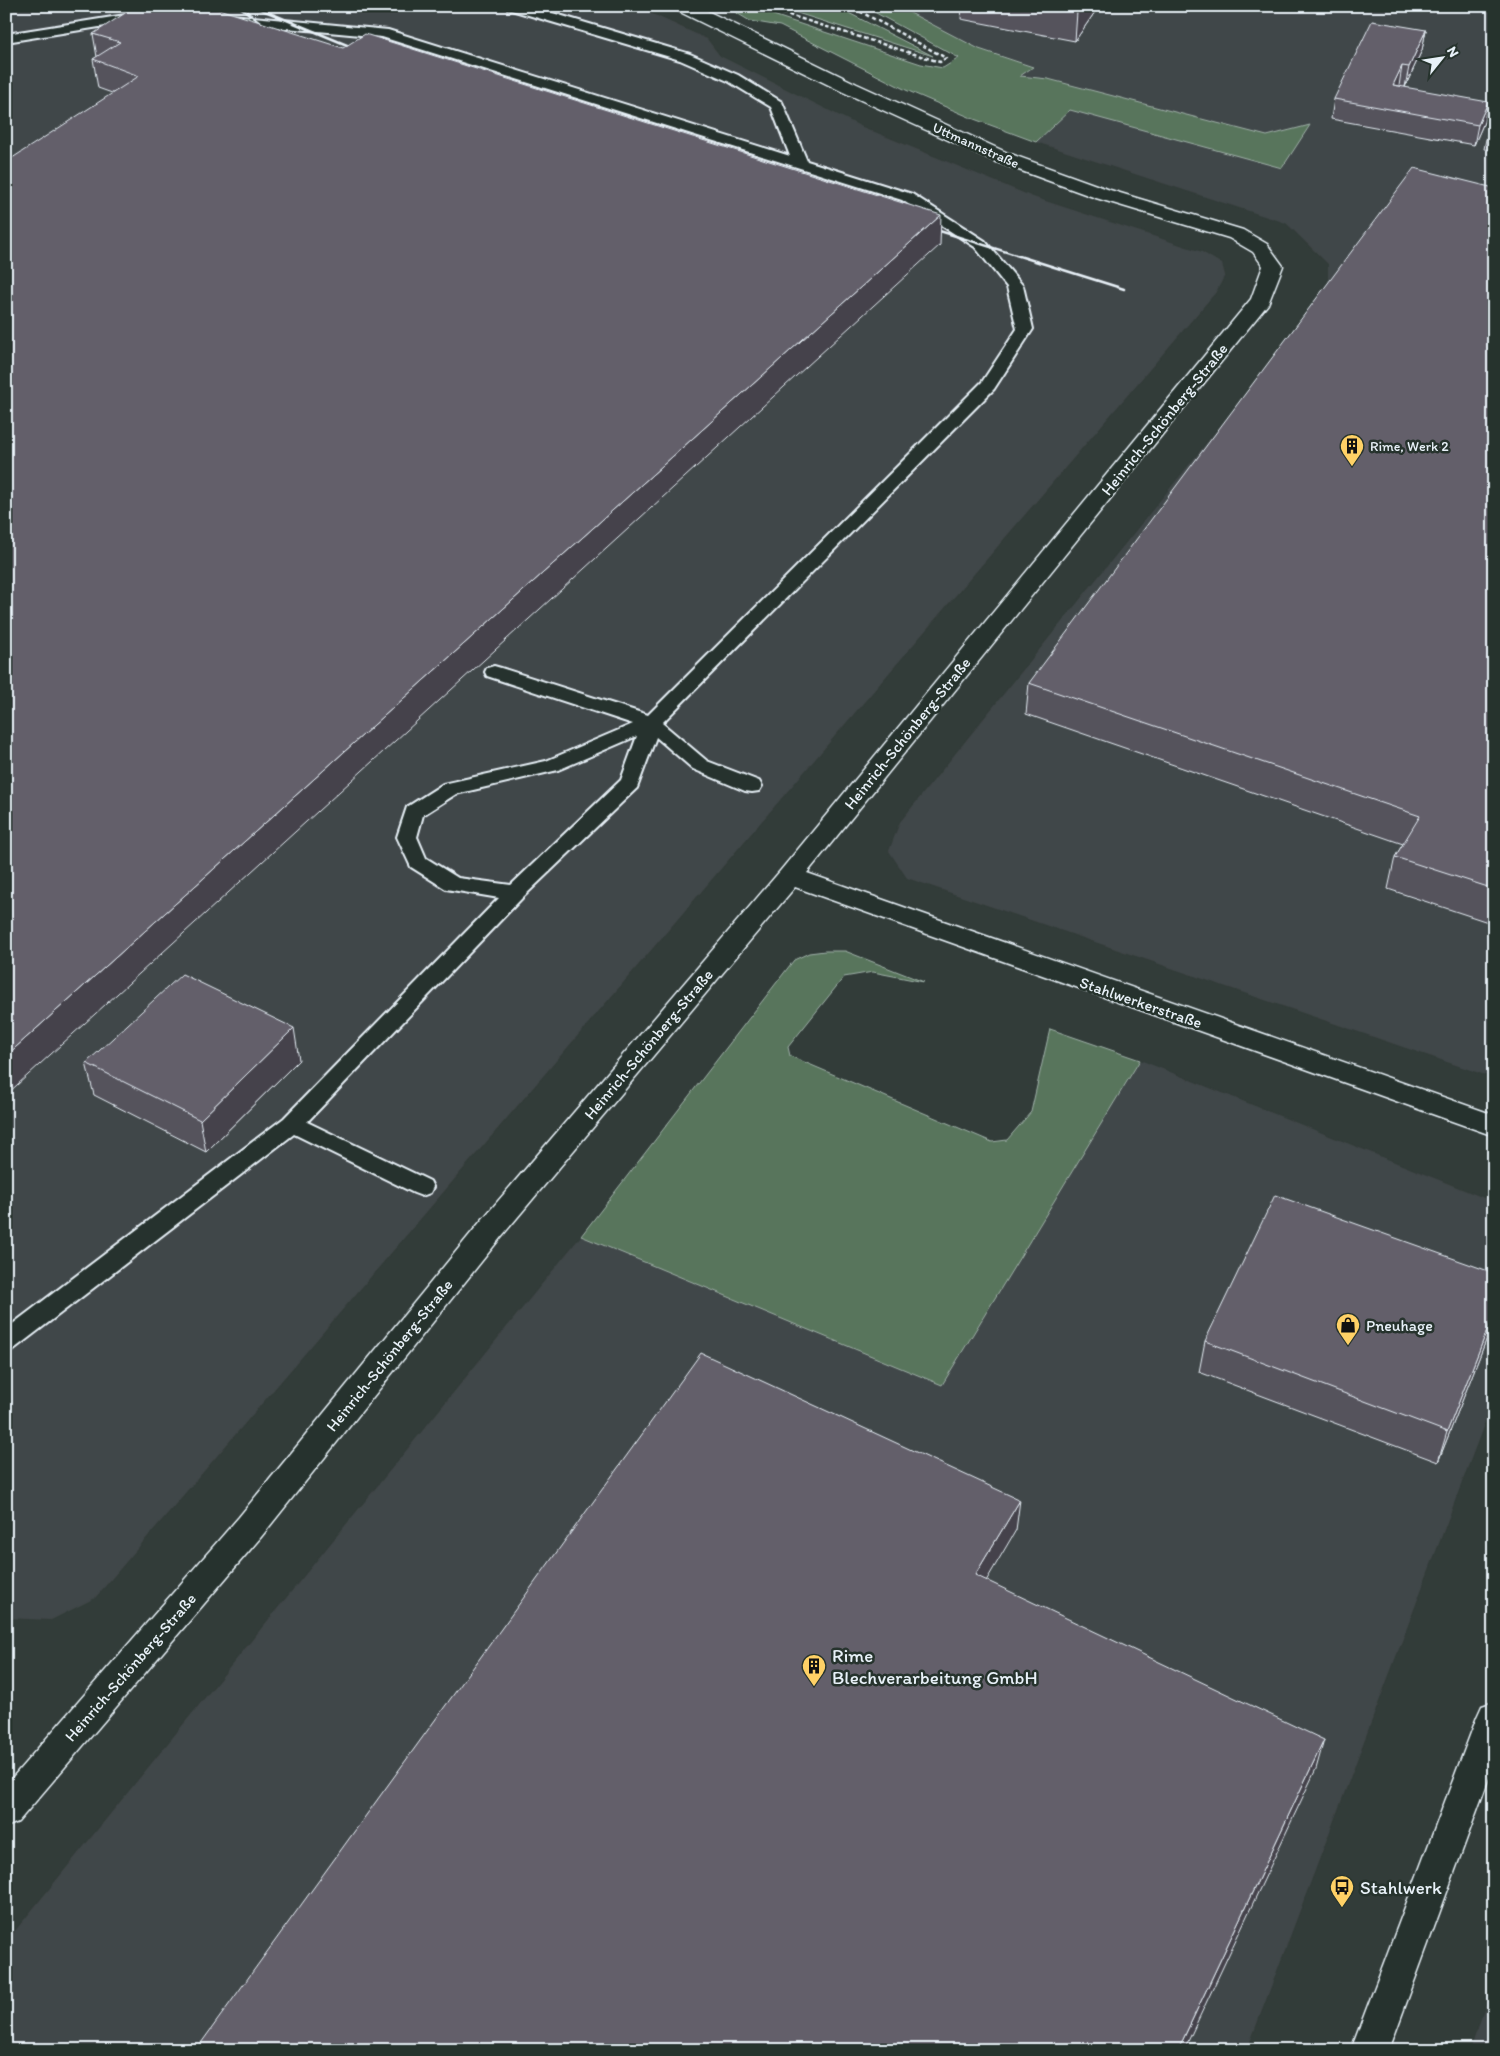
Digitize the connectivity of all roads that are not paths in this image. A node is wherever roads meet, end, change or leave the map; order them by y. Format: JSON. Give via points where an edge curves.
{"nodes":[{"id":1,"x":513,"y":6,"type":"edge"},
{"id":2,"x":682,"y":6,"type":"edge"},
{"id":3,"x":162,"y":16,"type":"edge"},
{"id":4,"x":215,"y":17,"type":"edge"},
{"id":5,"x":6,"y":38,"type":"edge"},
{"id":6,"x":801,"y":164,"type":"junction"},
{"id":7,"x":1273,"y":266,"type":"joint"},
{"id":8,"x":494,"y":672,"type":"dead end"},
{"id":9,"x":651,"y":723,"type":"junction"},
{"id":10,"x":752,"y":786,"type":"dead end"},
{"id":11,"x":790,"y":876,"type":"junction"},
{"id":12,"x":515,"y":893,"type":"junction"},
{"id":13,"x":292,"y":1124,"type":"junction"},
{"id":14,"x":1494,"y":1126,"type":"edge"},
{"id":15,"x":422,"y":1187,"type":"dead end"},
{"id":16,"x":6,"y":1342,"type":"edge"},
{"id":17,"x":1494,"y":1717,"type":"edge"},
{"id":18,"x":6,"y":1811,"type":"edge"},
{"id":19,"x":1370,"y":2050,"type":"edge"}],
"edges":[{"from":1,"to":6,"type":"lane","via":[[685,57],[733,78],[777,105]]},
{"from":2,"to":7,"type":"street","name":"Uttmannstraße","via":[[1001,158],[1103,194],[1236,234],[1260,248]]},
{"from":3,"to":5,"type":"lane","via":[[136,16]]},
{"from":4,"to":6,"type":"lane","via":[[384,33]]},
{"from":6,"to":9,"type":"lane","via":[[906,198],[980,244],[1015,286],[1025,329],[988,385]]},
{"from":7,"to":11,"type":"street","name":"Heinrich-Schönberg-Straße","via":[[1261,300]]},
{"from":8,"to":9,"type":"lane"},
{"from":9,"to":10,"type":"lane","via":[[700,765]]},
{"from":9,"to":12,"type":"lane","via":[[630,783]]},
{"from":9,"to":12,"type":"lane","via":[[551,766],[450,789],[414,812],[407,837],[418,862],[453,884]]},
{"from":11,"to":14,"type":"street","name":"Stahlwerkerstraße"},
{"from":11,"to":18,"type":"street","name":"Heinrich-Schönberg-Straße","via":[[491,1229],[250,1527]]},
{"from":12,"to":13,"type":"lane"},
{"from":13,"to":15,"type":"lane"},
{"from":13,"to":16,"type":"lane"},
{"from":17,"to":19,"type":"street"}]}
